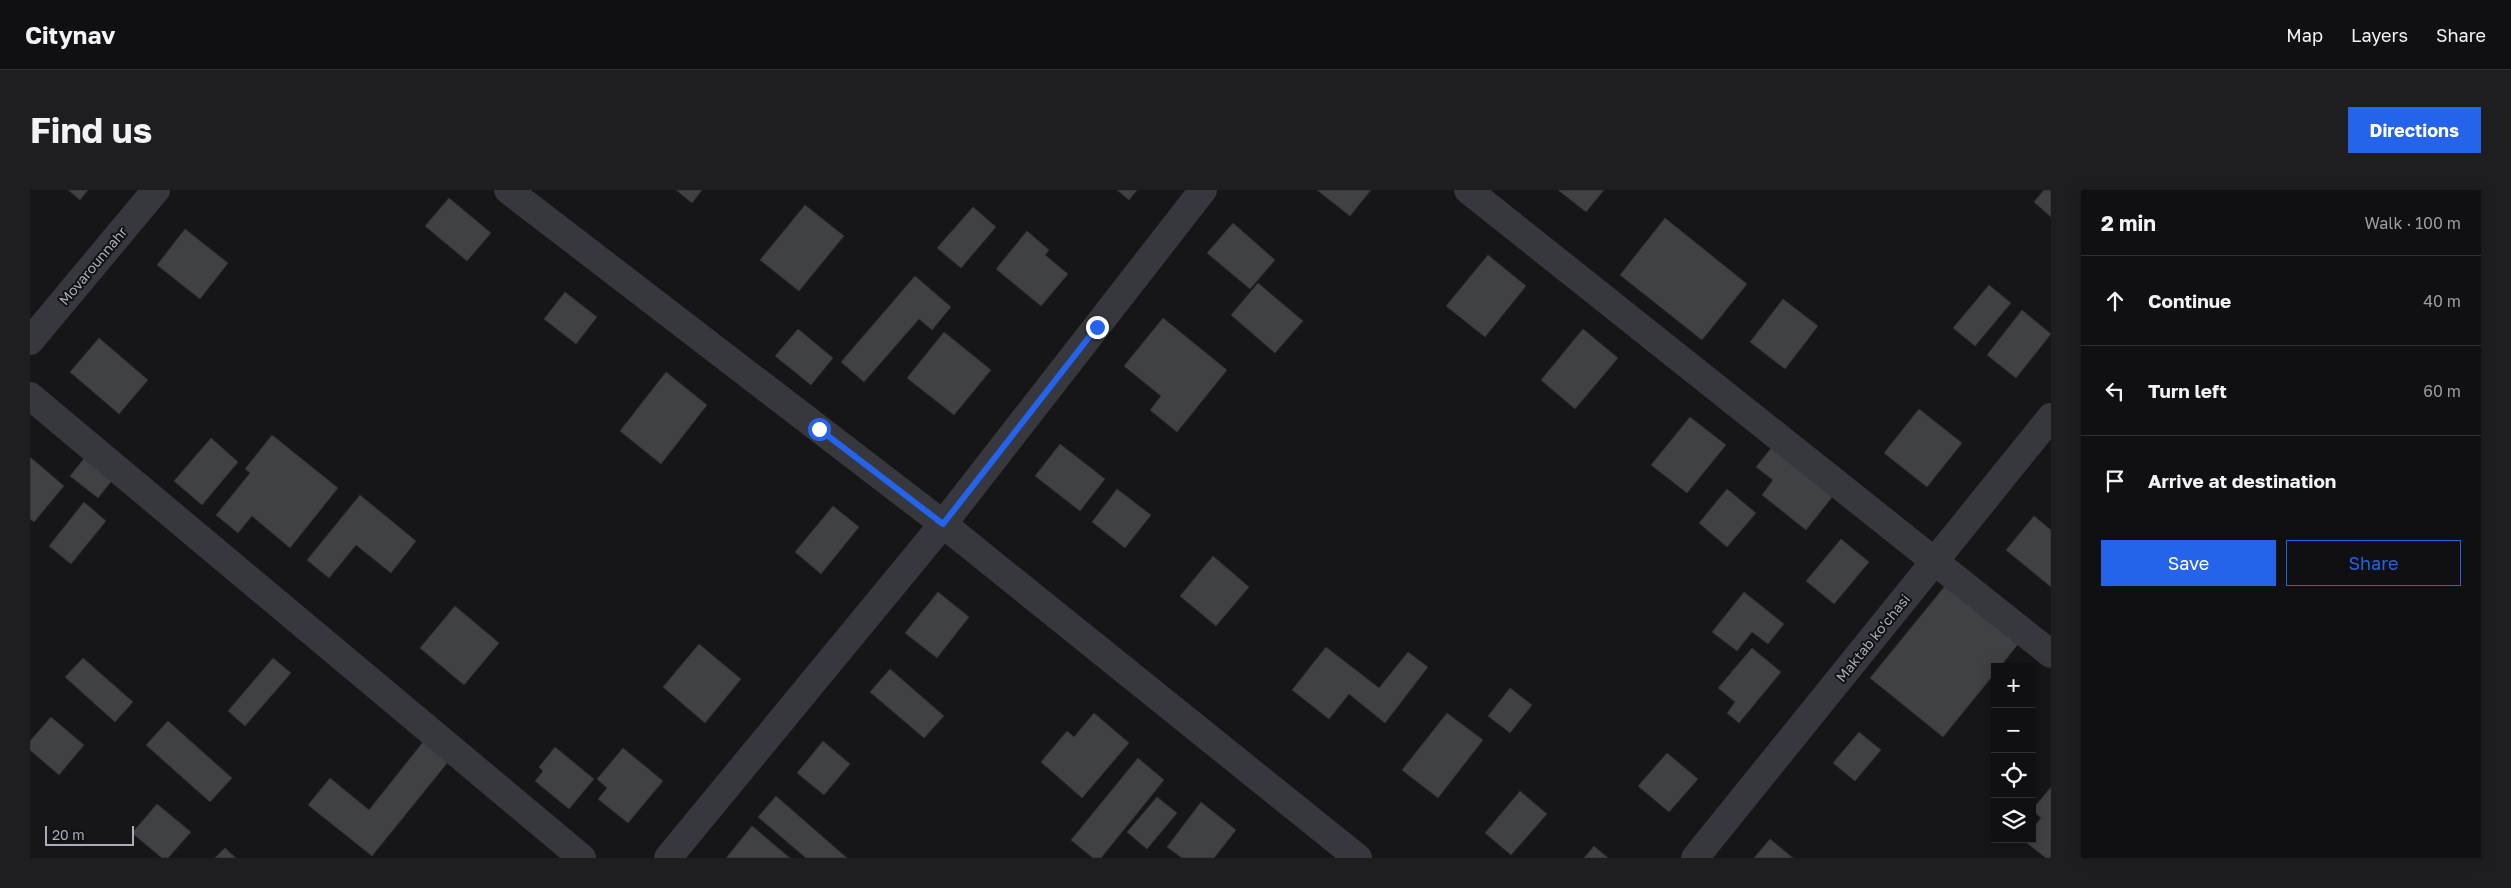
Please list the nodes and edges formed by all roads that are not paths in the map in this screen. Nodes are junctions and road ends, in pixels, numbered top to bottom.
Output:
1 (156, 190) edge
2 (508, 190) edge
3 (1203, 190) edge
4 (1468, 190) edge
5 (30, 341) edge
6 (30, 396) edge
7 (2051, 418) edge
8 (943, 524) junction
9 (1936, 560) junction
10 (2051, 654) edge
11 (582, 858) edge
12 (668, 858) edge
13 (1358, 858) edge
14 (1695, 858) edge

1 - 5 street, Movarounnahr
2 - 8 street
3 - 8 street
4 - 9 street
6 - 11 street
7 - 9 street, Maktab ko'chasi
8 - 12 street
8 - 13 street
9 - 10 street
9 - 14 street, Maktab ko'chasi

